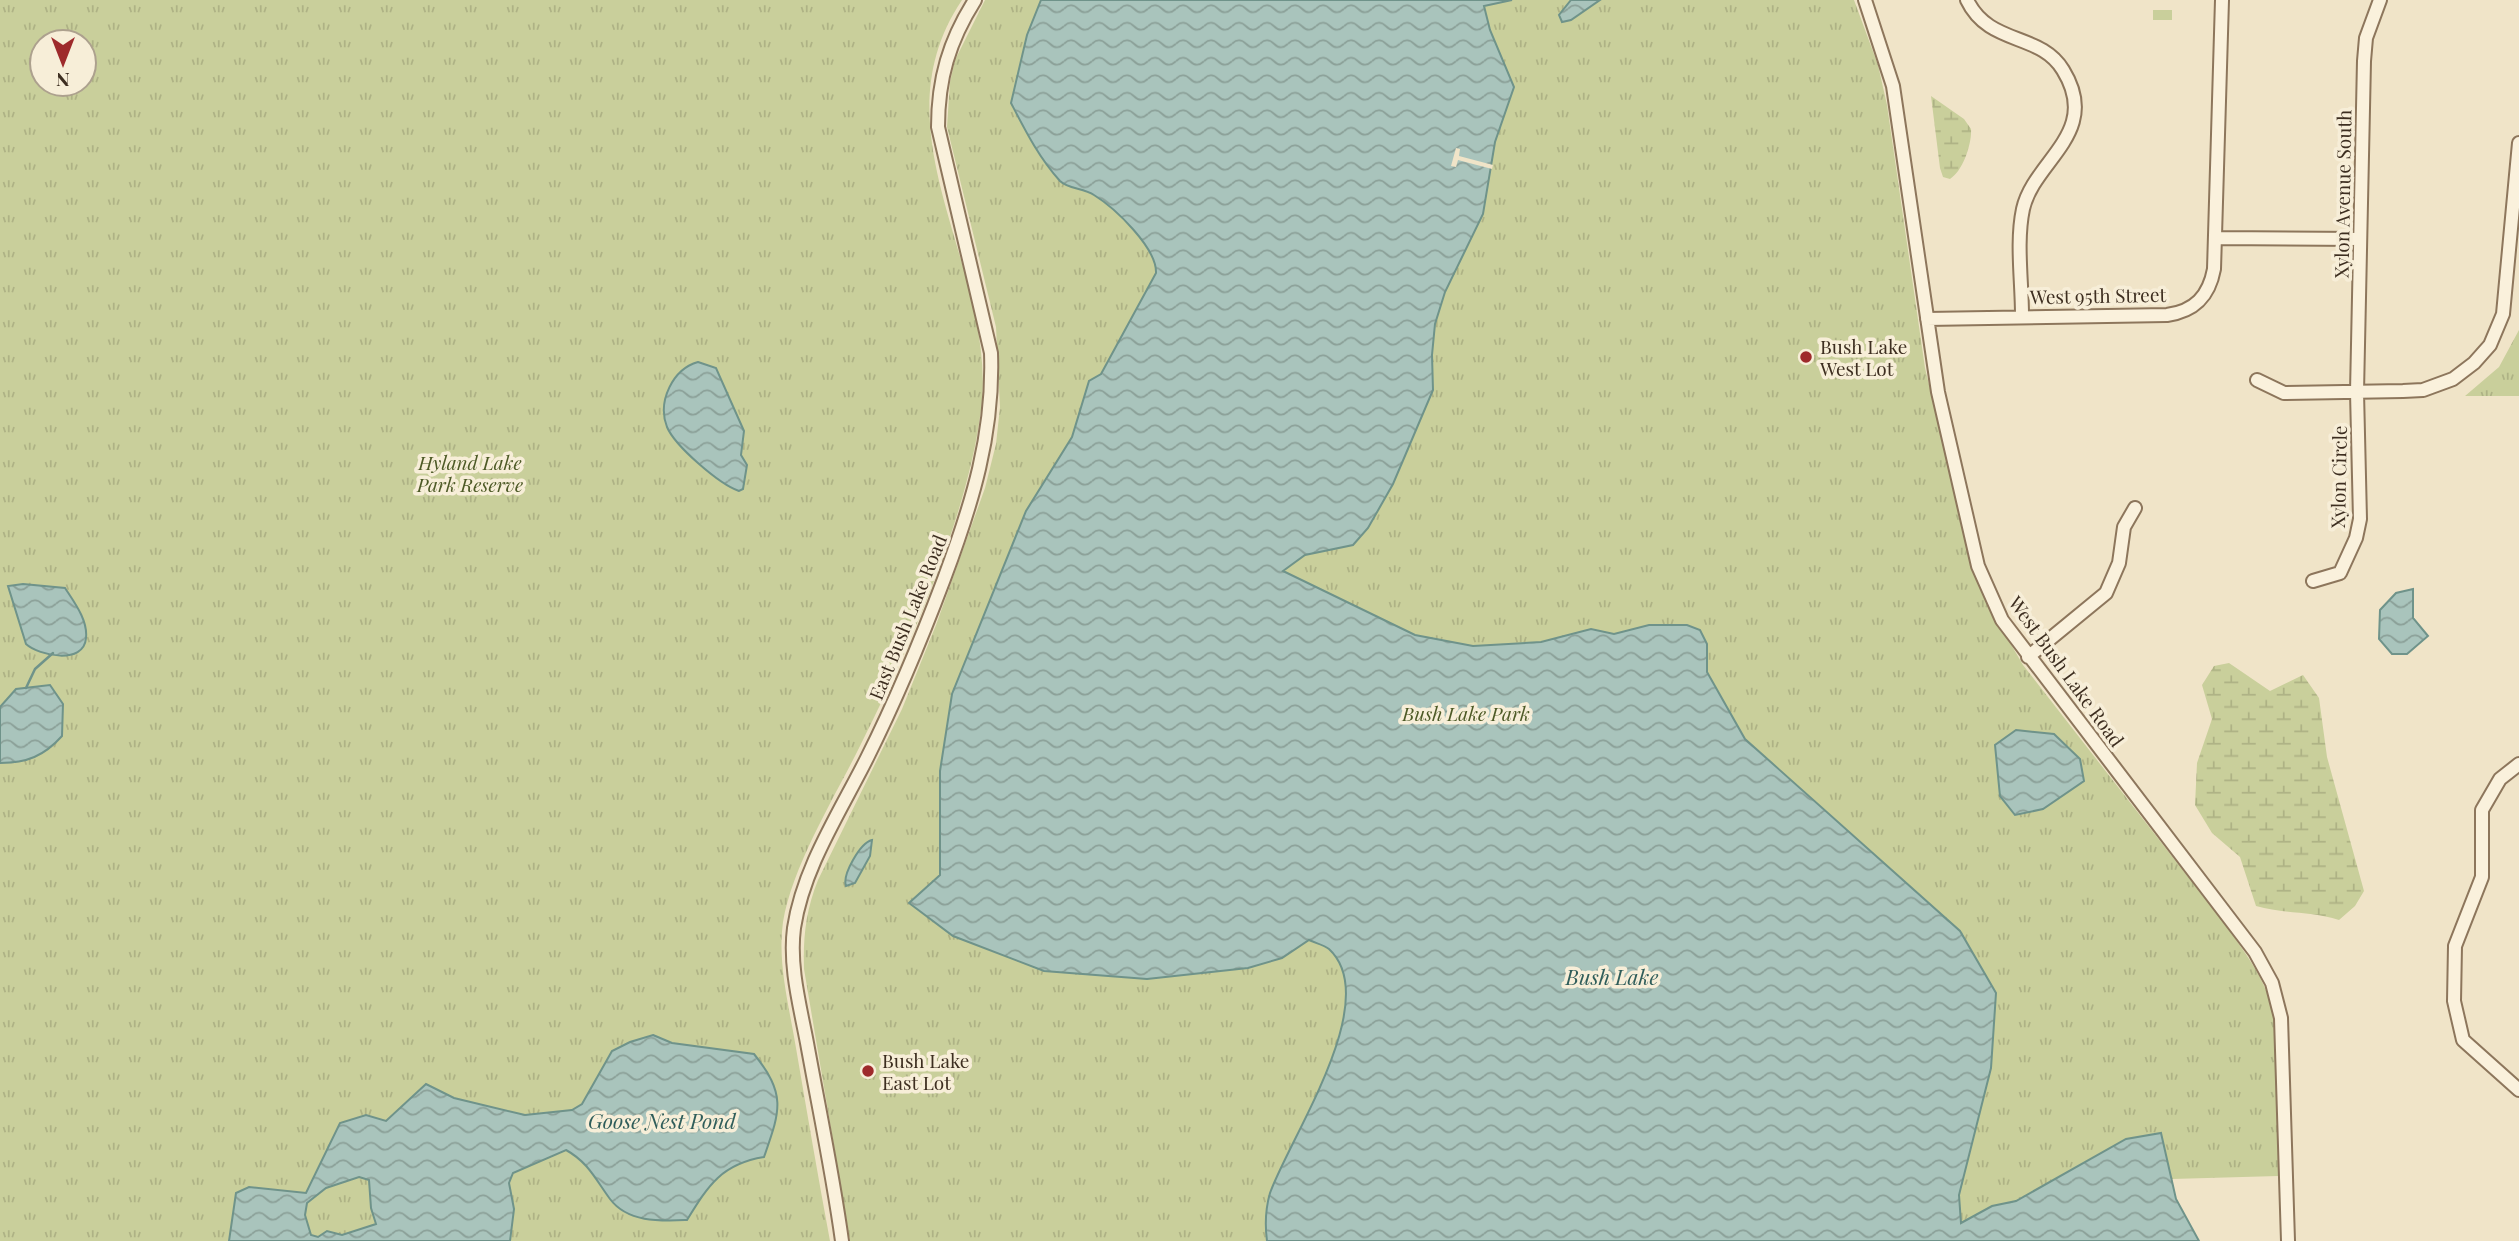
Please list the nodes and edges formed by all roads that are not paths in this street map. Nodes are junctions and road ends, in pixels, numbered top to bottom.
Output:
1 (975, 0) edge
2 (1865, 0) edge
3 (1967, 0) edge
4 (2222, 0) edge
5 (2380, 0) edge
6 (2519, 143) edge
7 (2215, 238) junction
8 (2360, 239) junction
9 (2022, 315) junction
10 (1927, 319) junction
11 (2257, 380) dead end
12 (2357, 392) junction
13 (2135, 508) dead end
14 (2313, 581) dead end
15 (2028, 657) junction
16 (2519, 764) edge
17 (2519, 1090) edge
18 (842, 1241) edge
19 (2288, 1241) edge

1 - 18 street, East Bush Lake Road
2 - 10 street, West Bush Lake Road
3 - 9 street
4 - 7 street, West 95th Street
5 - 8 street, Xylon Avenue South
6 - 12 street
7 - 8 street
7 - 9 street, West 95th Street
8 - 12 street, Xylon Avenue South
9 - 10 street, West 95th Street
10 - 15 street, West Bush Lake Road
11 - 12 street
12 - 14 street, Xylon Circle
13 - 15 street
15 - 19 street, West Bush Lake Road
16 - 17 street

